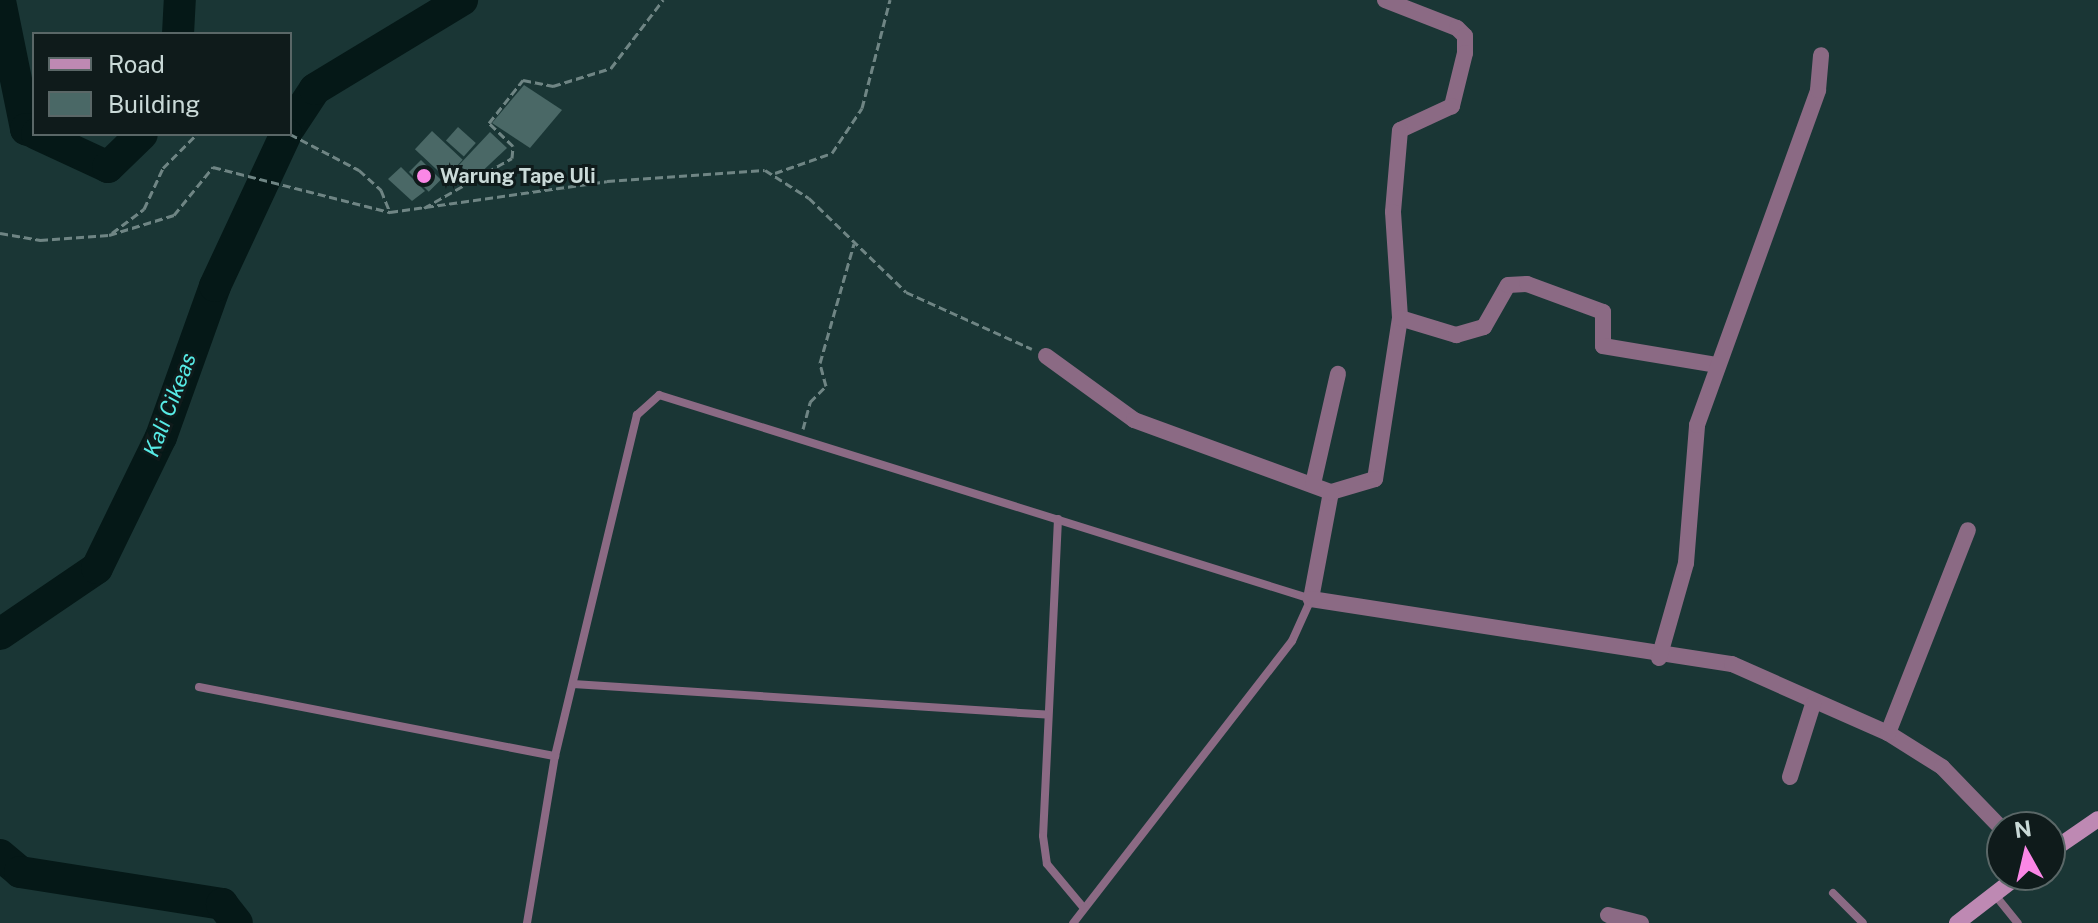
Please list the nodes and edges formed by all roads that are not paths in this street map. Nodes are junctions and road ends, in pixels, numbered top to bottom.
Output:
1 (1385, 0) edge
2 (1821, 55) dead end
3 (1400, 318) junction
4 (1046, 356) road end
5 (1717, 365) junction
6 (1338, 374) dead end
7 (1313, 484) junction
8 (1331, 492) junction
9 (1058, 519) junction
10 (1968, 530) dead end
11 (1311, 599) junction
12 (1659, 658) junction
13 (573, 684) junction
14 (199, 687) dead end
15 (1813, 704) junction
16 (1046, 715) junction
17 (1888, 733) junction
18 (555, 756) junction
19 (1790, 777) dead end
20 (1986, 812) edge
21 (2095, 826) edge
22 (2066, 843) edge
23 (2000, 891) edge
24 (1833, 893) dead end
25 (1995, 895) junction
26 (1083, 907) junction
27 (1608, 915) dead end
28 (527, 923) edge
29 (1073, 923) edge
30 (1641, 923) edge
31 (1863, 923) edge
32 (1957, 923) edge
33 (2018, 923) edge

1 - 3 street
2 - 5 street
3 - 5 street
3 - 8 street
4 - 7 street
5 - 12 street
6 - 7 street
7 - 8 street
8 - 11 street
9 - 11 lane
9 - 13 lane
9 - 16 lane
10 - 17 street
11 - 12 street
11 - 26 lane
12 - 15 street
13 - 16 lane
13 - 18 lane
14 - 18 lane
15 - 17 street
15 - 19 street
16 - 26 lane
17 - 20 street
18 - 28 lane
21 - 22 main road
23 - 25 main road
24 - 31 lane
25 - 32 main road
25 - 33 lane
26 - 29 lane
27 - 30 street

